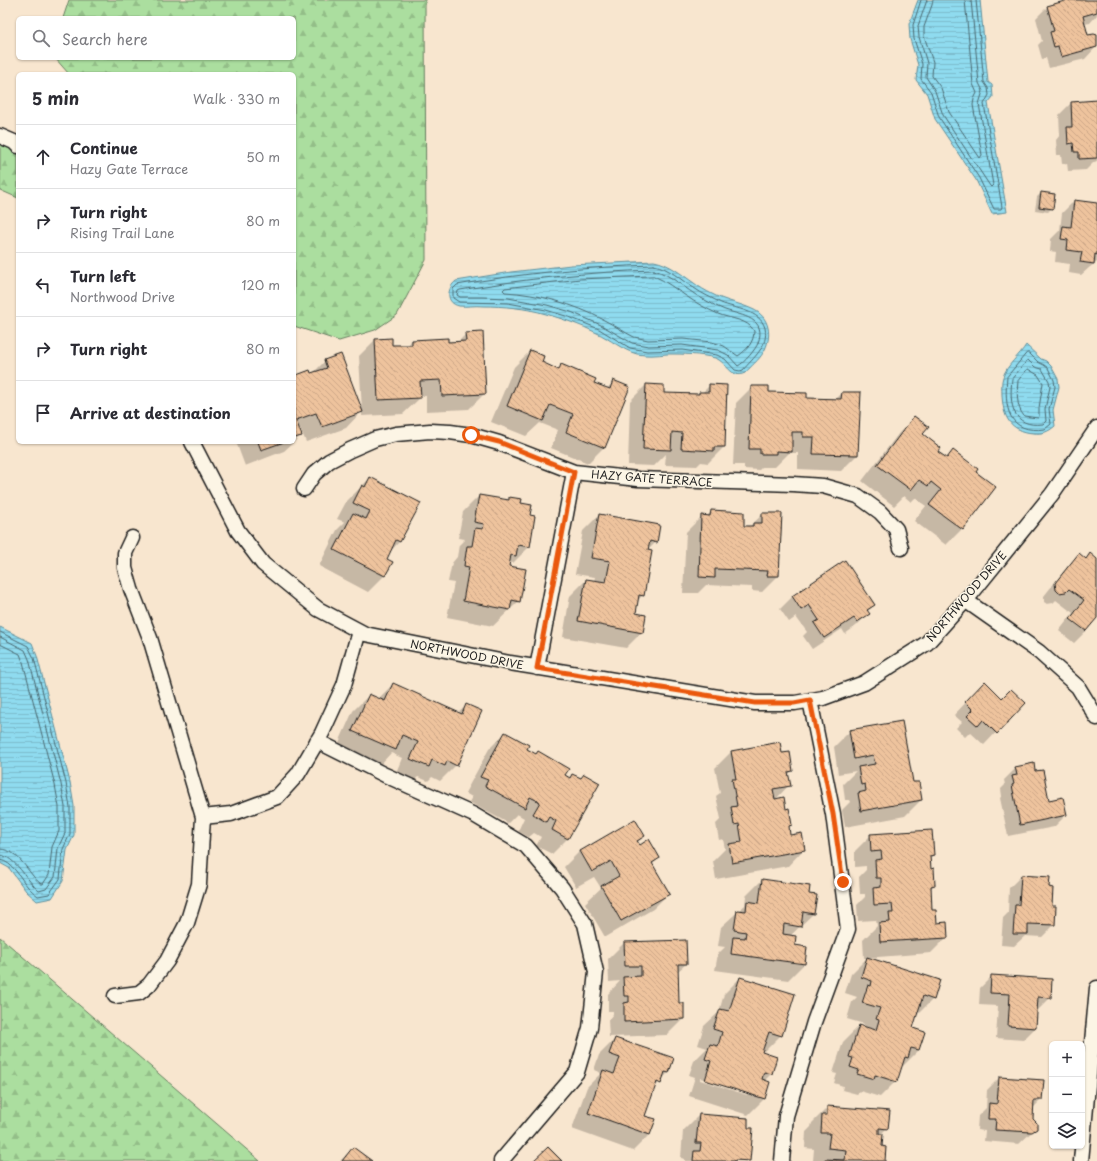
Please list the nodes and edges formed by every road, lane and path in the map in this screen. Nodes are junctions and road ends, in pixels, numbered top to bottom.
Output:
1 (0, 136) edge
2 (16, 144) edge
3 (1097, 428) edge
4 (193, 444) edge
5 (574, 472) junction
6 (304, 489) dead end
7 (132, 538) dead end
8 (901, 548) dead end
9 (965, 600) junction
10 (359, 631) junction
11 (537, 668) junction
12 (810, 700) junction
13 (1097, 718) edge
14 (317, 741) junction
15 (203, 817) junction
16 (1097, 988) edge
17 (115, 996) dead end
18 (501, 1161) edge
19 (782, 1161) edge
20 (1081, 1161) edge

1 - 2 street
3 - 9 street, NORTHWOOD DRIVE
4 - 10 street, NORTHWOOD DRIVE
5 - 6 street, HAZY GATE TERRACE
5 - 8 street, HAZY GATE TERRACE
5 - 11 street
7 - 15 street
9 - 12 street, NORTHWOOD DRIVE
9 - 13 street
10 - 11 street, NORTHWOOD DRIVE
10 - 14 street
11 - 12 street, NORTHWOOD DRIVE
12 - 19 street
14 - 15 street
14 - 18 street
15 - 17 street
16 - 20 street

